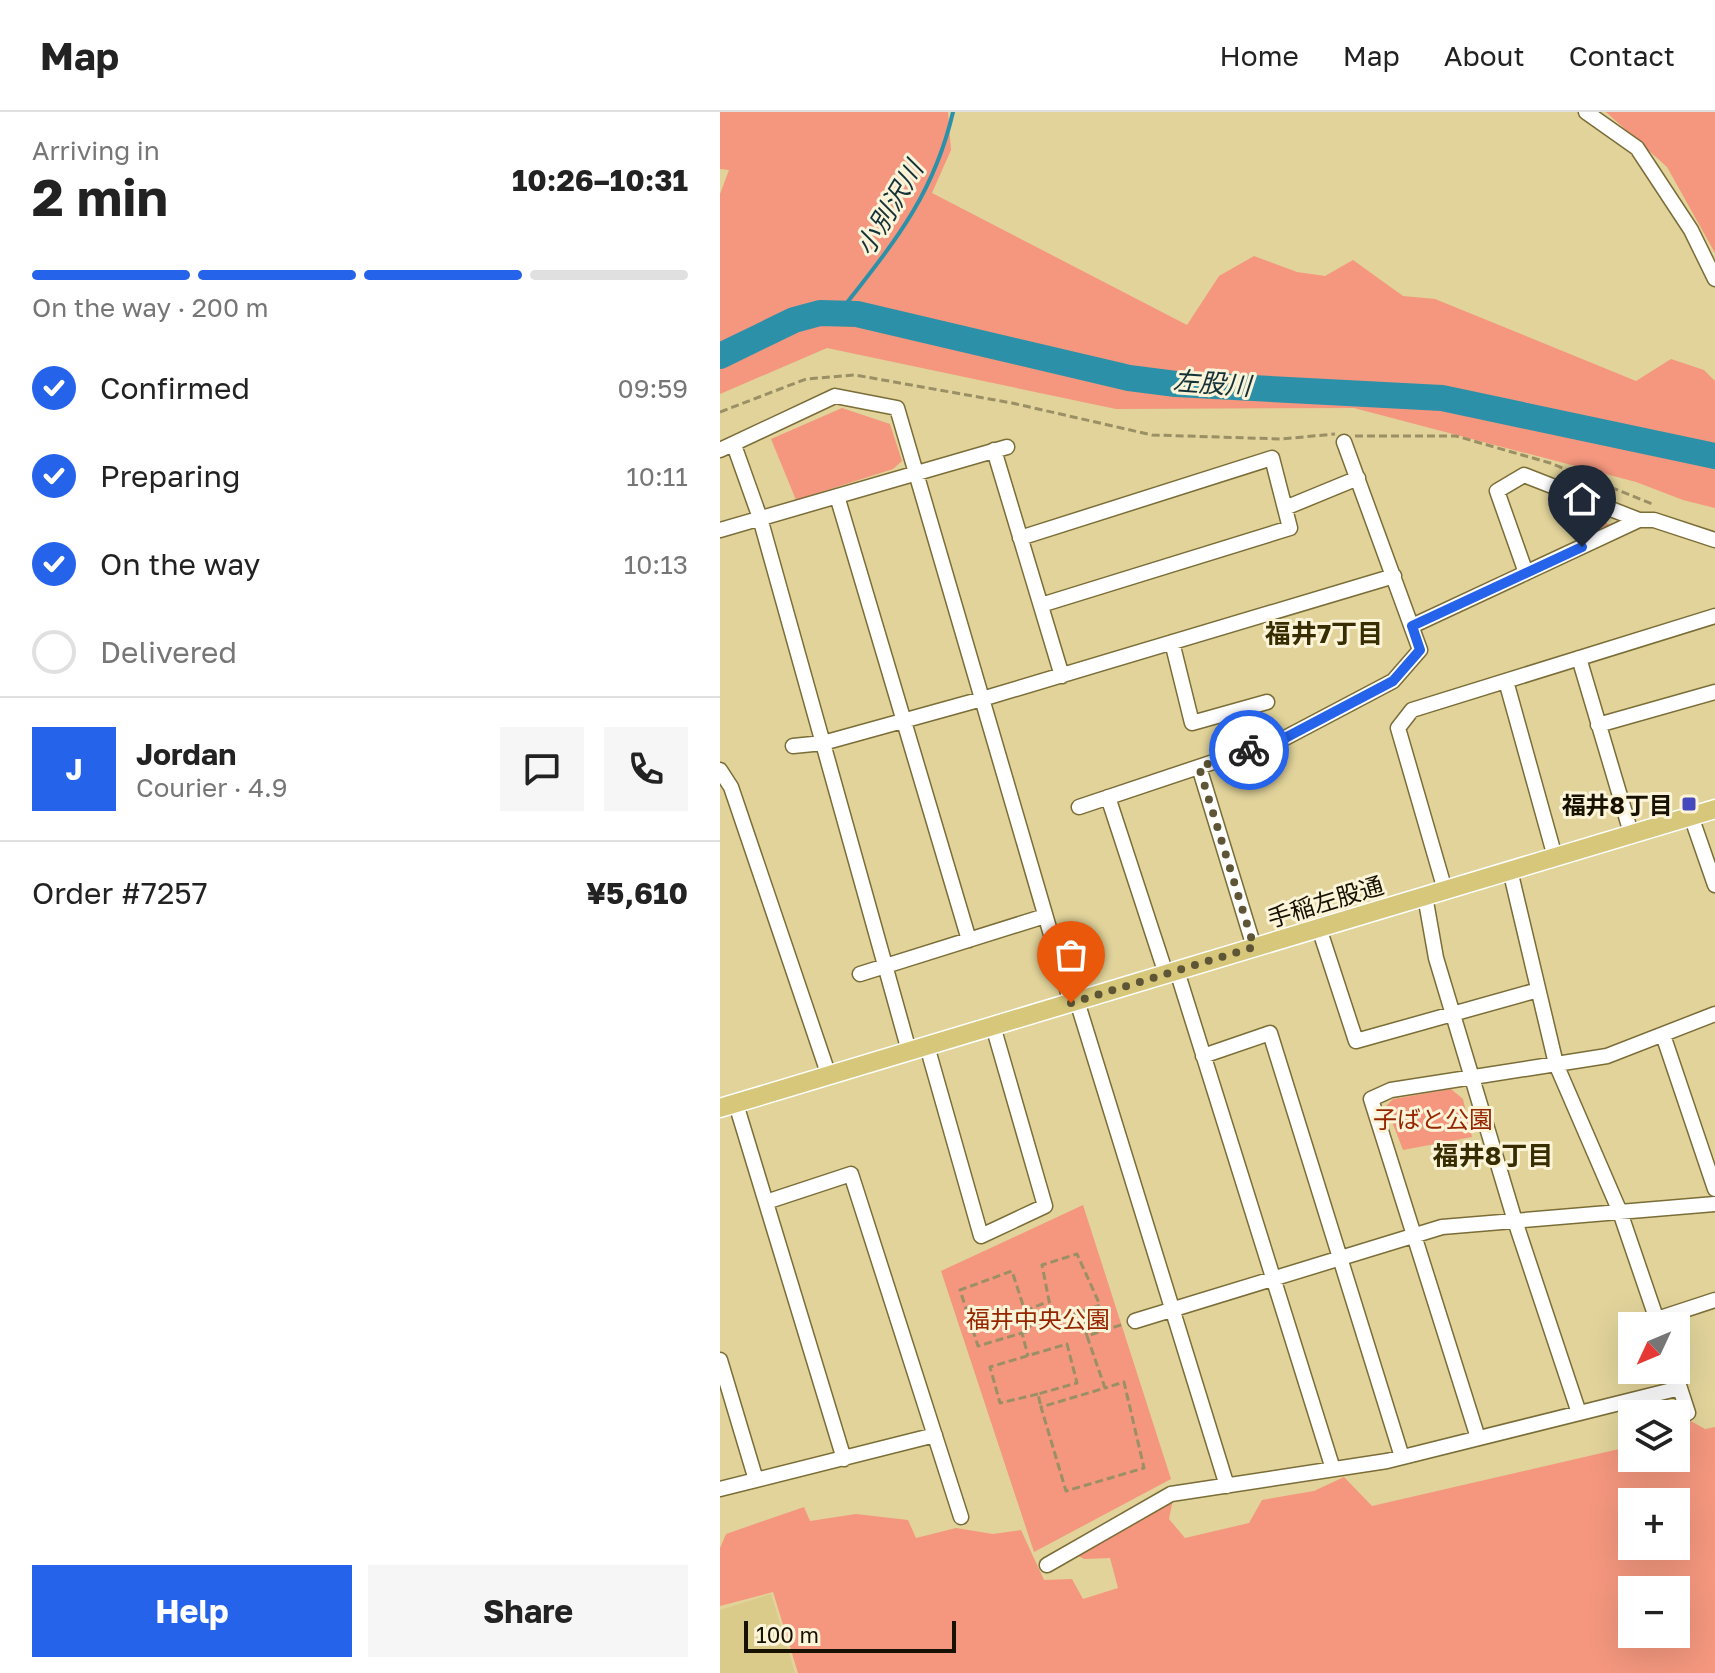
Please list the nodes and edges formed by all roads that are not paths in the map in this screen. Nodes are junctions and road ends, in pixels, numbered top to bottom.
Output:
1 (1586, 112) edge
2 (1715, 279) edge
3 (1344, 437) road end
4 (727, 448) edge
5 (916, 473) junction
6 (1358, 478) junction
7 (837, 496) junction
8 (1285, 508) junction
9 (760, 518) junction
10 (1639, 520) junction
11 (720, 530) edge
12 (1020, 538) junction
13 (1715, 540) edge
14 (1526, 573) junction
15 (1394, 576) junction
16 (1041, 605) junction
17 (1715, 616) edge
18 (1412, 626) junction
19 (1172, 642) junction
20 (1579, 658) junction
21 (1062, 676) junction
22 (1506, 681) junction
23 (1715, 692) edge
24 (982, 699) junction
25 (1267, 702) dead end
26 (902, 721) junction
27 (1598, 725) junction
28 (823, 743) junction
29 (793, 746) dead end
30 (1199, 767) junction
31 (720, 770) edge
32 (1108, 797) junction
33 (1079, 807) dead end
34 (1715, 809) edge
35 (1691, 816) junction
36 (1631, 833) junction
37 (1555, 857) junction
38 (1510, 870) junction
39 (1715, 885) edge
40 (1445, 890) junction
41 (1425, 896) junction
42 (1045, 916) junction
43 (1319, 928) junction
44 (969, 940) junction
45 (1254, 947) junction
46 (885, 966) junction
47 (1171, 972) junction
48 (860, 974) dead end
49 (1538, 990) junction
50 (1074, 1002) junction
51 (1715, 1014) edge
52 (1453, 1015) junction
53 (993, 1026) junction
54 (1663, 1035) junction
55 (927, 1046) junction
56 (909, 1051) junction
57 (1203, 1056) junction
58 (1556, 1064) junction
59 (829, 1076) junction
60 (1471, 1076) junction
61 (728, 1106) edge
62 (1715, 1189) edge
63 (766, 1202) junction
64 (1715, 1204) edge
65 (1620, 1212) junction
66 (1515, 1221) junction
67 (1415, 1235) junction
68 (1339, 1259) junction
69 (1270, 1279) junction
70 (1715, 1300) edge
71 (1172, 1309) junction
72 (1654, 1312) edge
73 (1685, 1312) edge
74 (1135, 1321) road end
75 (720, 1360) edge
76 (1679, 1384) edge
77 (1680, 1388) junction
78 (1684, 1400) edge
79 (1579, 1413) junction
80 (935, 1435) junction
81 (1478, 1438) junction
82 (1402, 1457) junction
83 (844, 1459) junction
84 (1333, 1469) junction
85 (756, 1480) junction
86 (1227, 1486) junction
87 (720, 1489) edge
88 (961, 1517) dead end
89 (1047, 1565) dead end

1 - 2 street
3 - 6 street
4 - 5 street
4 - 9 street
5 - 7 street
5 - 12 street
5 - 24 street
6 - 8 street
6 - 15 street
7 - 9 street
7 - 26 street
8 - 12 street
8 - 16 street
9 - 11 street
9 - 28 street
10 - 13 street
10 - 14 street
10 - 14 street
12 - 16 street
14 - 18 street
15 - 18 street
15 - 19 street
16 - 21 street
17 - 20 street
18 - 30 street
19 - 21 street
19 - 25 street
20 - 22 street
20 - 27 street
21 - 24 street
22 - 37 street
22 - 40 street
23 - 27 street
24 - 26 street
24 - 42 street
26 - 28 street
26 - 44 street
27 - 36 street
28 - 29 street
28 - 46 street
30 - 32 street
30 - 45 street
31 - 59 street
32 - 33 street
32 - 47 street
34 - 35 main road, 手稲左股通
35 - 36 main road, 手稲左股通
35 - 39 street
36 - 37 main road, 手稲左股通
37 - 38 main road, 手稲左股通
38 - 40 main road, 手稲左股通
38 - 49 street
40 - 41 main road, 手稲左股通
41 - 43 main road, 手稲左股通
41 - 52 street
42 - 44 street
42 - 50 street
43 - 45 main road, 手稲左股通
43 - 52 street
44 - 46 street
45 - 47 main road, 手稲左股通
46 - 48 street
46 - 56 street
47 - 50 main road, 手稲左股通
47 - 57 street
49 - 52 street
49 - 58 street
50 - 53 main road, 手稲左股通
50 - 71 street
51 - 54 street
52 - 60 street
53 - 55 main road, 手稲左股通
53 - 55 street
54 - 58 street
54 - 62 street
55 - 56 main road, 手稲左股通
56 - 59 main road, 手稲左股通
57 - 68 street
57 - 69 street
58 - 60 street
58 - 65 street
59 - 61 main road, 手稲左股通
60 - 66 street
60 - 67 street
61 - 63 street
63 - 80 street
63 - 83 street
64 - 65 street
65 - 66 street
65 - 72 street
66 - 67 street
66 - 79 street
67 - 68 street
67 - 81 street
68 - 69 street
68 - 82 street
69 - 71 street
69 - 84 street
70 - 73 street
71 - 74 street
71 - 86 street
75 - 85 street
76 - 77 street
77 - 78 street
77 - 79 street
79 - 81 street
80 - 83 street
80 - 88 street
81 - 82 street
82 - 84 street
83 - 85 street
84 - 86 street
85 - 87 street
86 - 89 street

